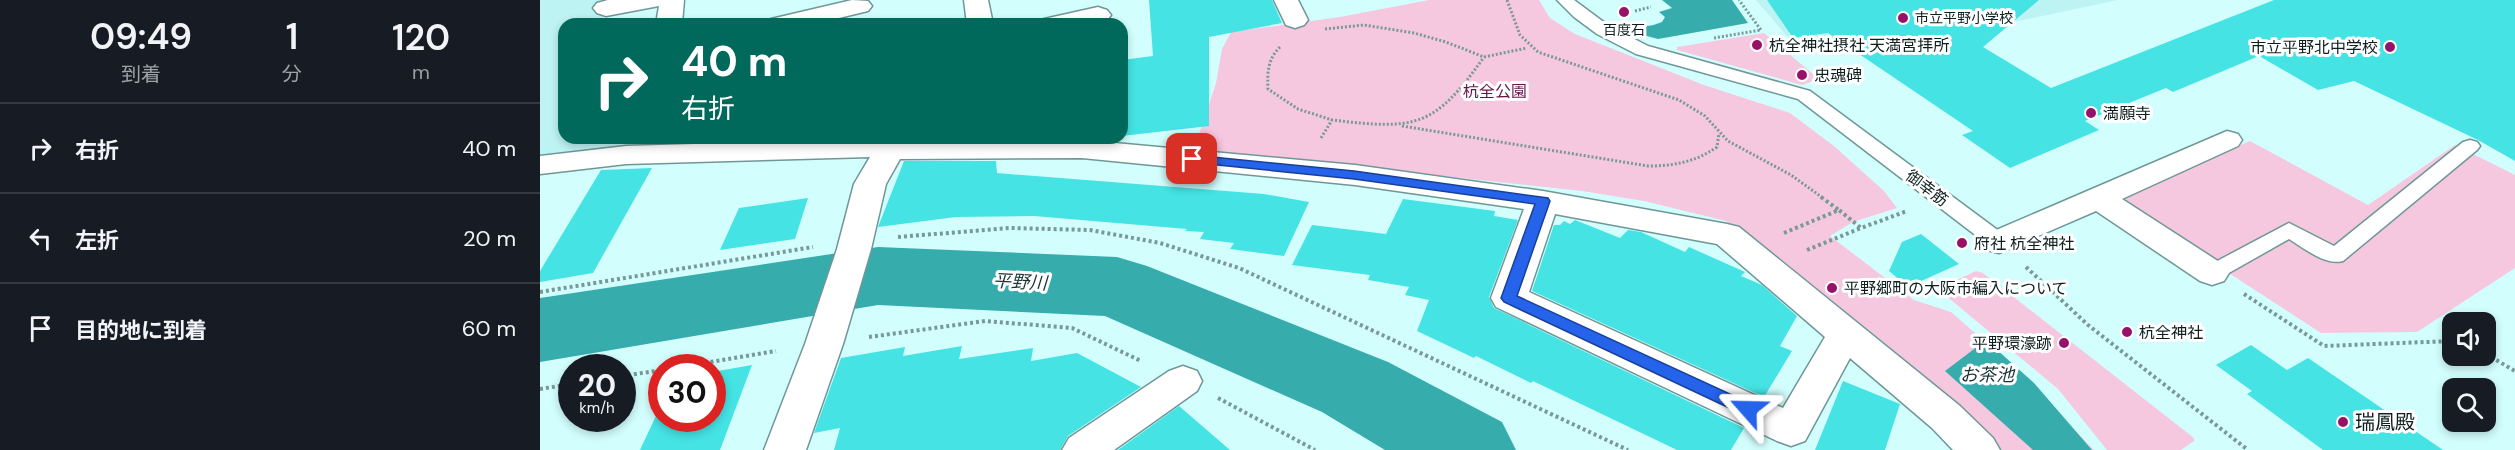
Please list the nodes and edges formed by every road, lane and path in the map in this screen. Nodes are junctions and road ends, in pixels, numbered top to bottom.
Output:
1 (653, 0) edge
2 (672, 0) edge
3 (976, 0) edge
4 (1507, 0) edge
5 (1565, 0) edge
6 (1739, 0) edge
7 (859, 10) edge
8 (606, 11) edge
9 (1102, 13) edge
10 (670, 18) edge
11 (814, 18) edge
12 (979, 18) edge
13 (1080, 18) edge
14 (1321, 29) dead end
15 (1713, 38) dead end
16 (1282, 45) dead end
17 (1528, 47) junction
18 (1484, 57) junction
19 (1332, 120) junction
20 (1402, 126) junction
21 (1719, 133) junction
22 (2227, 140) dead end
23 (967, 144) edge
24 (1063, 144) edge
25 (875, 145) edge
26 (2470, 146) dead end
27 (540, 165) edge
28 (1302, 170) junction
29 (2098, 198) junction
30 (1941, 199) junction
31 (1543, 201) junction
32 (1839, 210) junction
33 (1826, 216) joint
34 (1861, 228) junction
35 (1773, 237) dead end
36 (1999, 242) junction
37 (855, 245) junction
38 (1807, 250) dead end
39 (2212, 273) junction
40 (540, 292) edge
41 (1845, 334) junction
42 (2442, 341) edge
43 (824, 344) junction
44 (726, 360) edge
45 (2496, 360) edge
46 (2515, 371) edge
47 (1183, 381) junction
48 (558, 386) edge
49 (540, 389) edge
50 (785, 450) edge
51 (1083, 450) edge
52 (1315, 450) edge
53 (1628, 450) edge
54 (1979, 450) edge
55 (2248, 450) edge

1 - 8 street
2 - 10 street
3 - 12 street
4 - 17 path
5 - 30 lane, 御幸筋
6 - 15 path
7 - 11 street
9 - 13 street
14 - 18 path
16 - 19 path
17 - 18 path
17 - 21 path
18 - 20 path
19 - 20 path
19 - 28 path
20 - 21 path
21 - 32 path
22 - 29 street
23 - 25 street
24 - 28 street
25 - 27 street
25 - 37 street
26 - 39 lane
28 - 31 street
29 - 36 street
29 - 39 street
30 - 34 path
30 - 36 lane, 御幸筋
31 - 41 street
31 - 41 street
32 - 33 path
32 - 34 path
33 - 35 path
34 - 38 path
36 - 55 path
37 - 40 path
37 - 43 street
37 - 53 path
39 - 42 path
41 - 54 street
43 - 44 path
43 - 47 path
43 - 50 street
45 - 46 path
47 - 51 street
47 - 52 path
48 - 49 path

